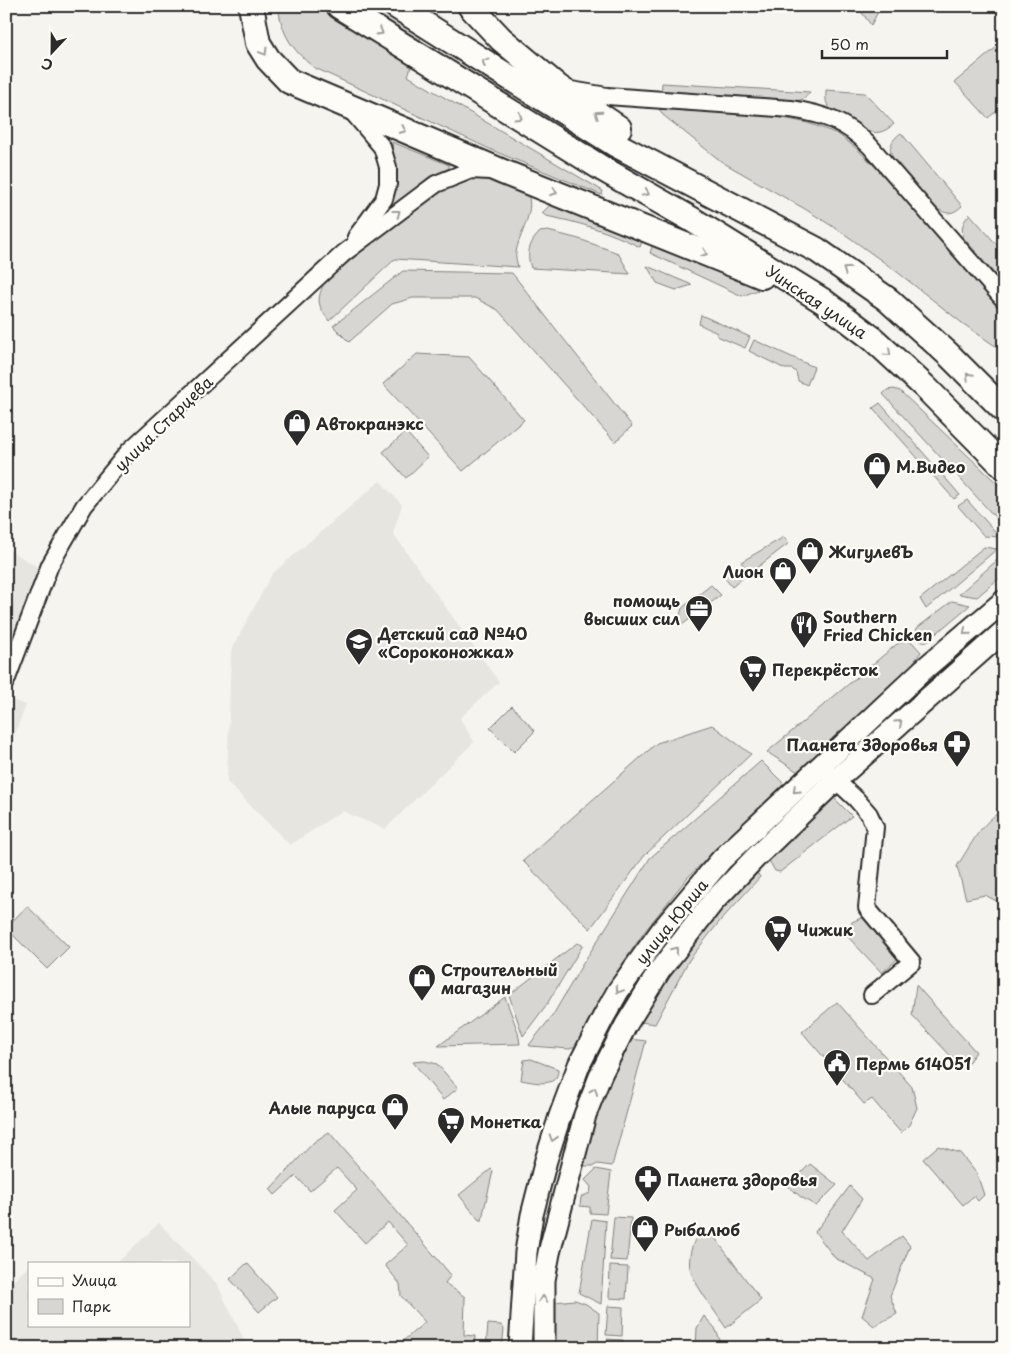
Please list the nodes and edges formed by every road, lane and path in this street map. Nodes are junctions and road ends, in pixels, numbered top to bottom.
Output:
1 (251, 6) edge
2 (339, 6) edge
3 (396, 6) edge
4 (470, 6) edge
5 (558, 87) junction
6 (348, 107) junction
7 (503, 172) junction
8 (724, 201) junction
9 (344, 253) junction
10 (1004, 300) edge
11 (823, 301) junction
12 (1004, 410) edge
13 (1004, 467) edge
14 (1004, 601) edge
15 (1004, 631) edge
16 (6, 681) edge
17 (828, 773) junction
18 (872, 995) dead end
19 (520, 1348) edge
20 (544, 1348) edge

1 -> 6 main road
2 -> 11 main road, Уинская улица
8 -> 3 main road
4 - 5 main road
8 -> 5 main road
5 - 10 street
6 -> 7 main road
6 - 9 street
9 -> 7 street
7 -> 11 main road
12 -> 8 main road
9 - 16 street, улица Старцева
11 -> 13 main road, Уинская улица
14 -> 17 street, улица Юрша
17 -> 15 street, улица Юрша
17 - 18 street
17 -> 19 street, улица Юрша
20 -> 17 street, улица Юрша

